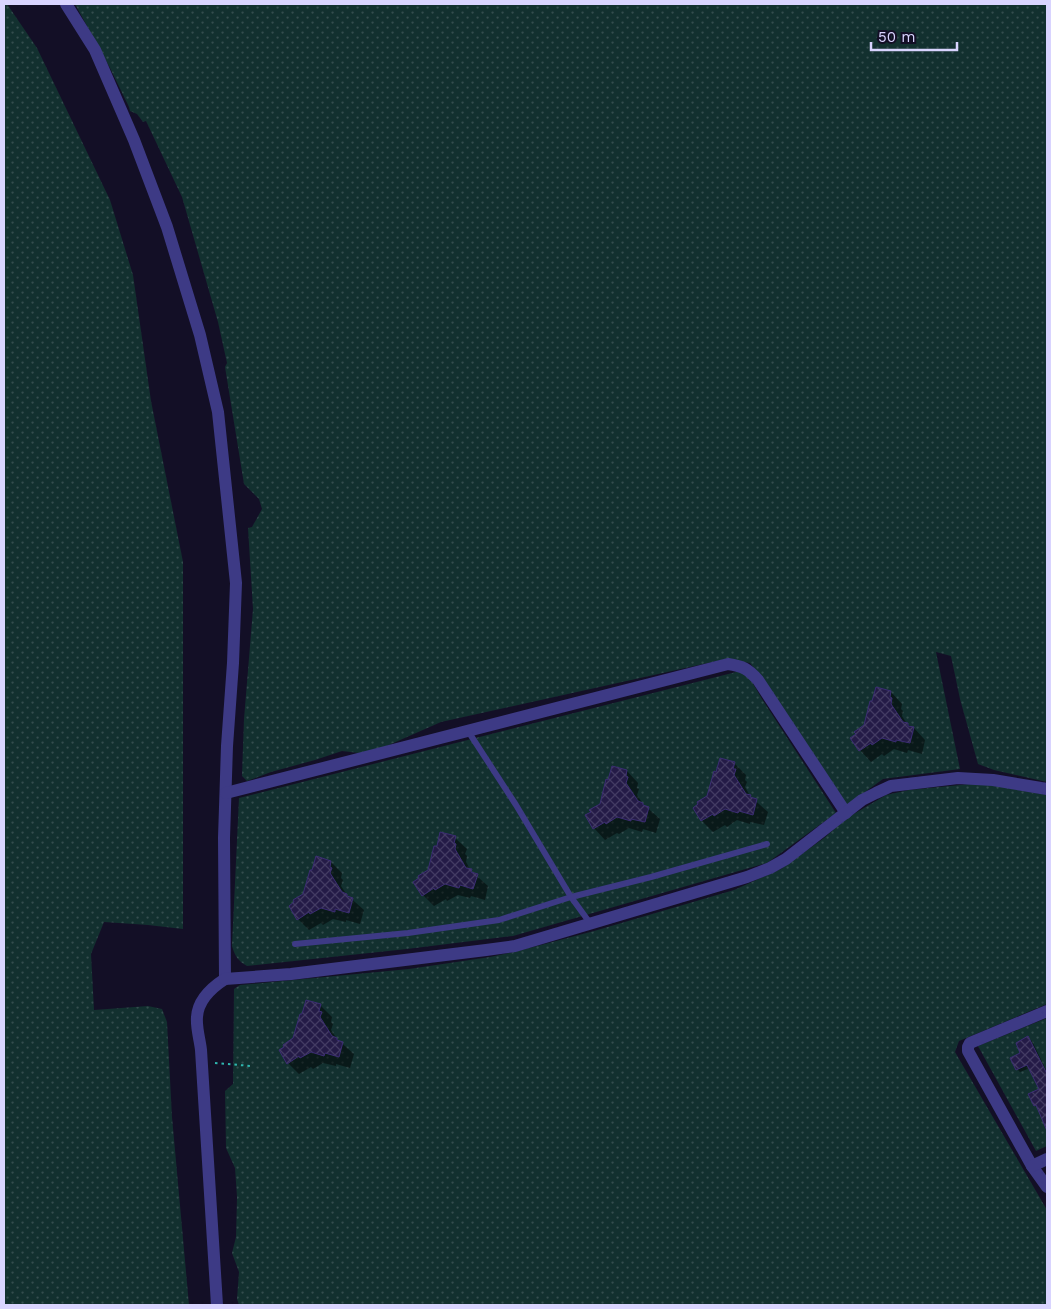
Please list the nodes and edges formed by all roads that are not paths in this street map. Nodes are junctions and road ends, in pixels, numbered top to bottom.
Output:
1 (66, 4) edge
2 (468, 731) junction
3 (1047, 789) edge
4 (226, 793) junction
5 (846, 813) junction
6 (768, 844) dead end
7 (570, 897) junction
8 (590, 923) junction
9 (295, 944) dead end
10 (225, 979) junction
11 (1047, 1011) edge
12 (1047, 1159) edge
13 (1032, 1166) junction
14 (1047, 1188) edge
15 (217, 1305) edge

1 - 4 street
2 - 4 street
2 - 5 street
2 - 7 lane
3 - 5 street
4 - 10 street
5 - 8 street
6 - 7 lane
7 - 8 lane
7 - 9 lane
8 - 10 street
10 - 15 street
11 - 13 street
12 - 13 street
13 - 14 street

